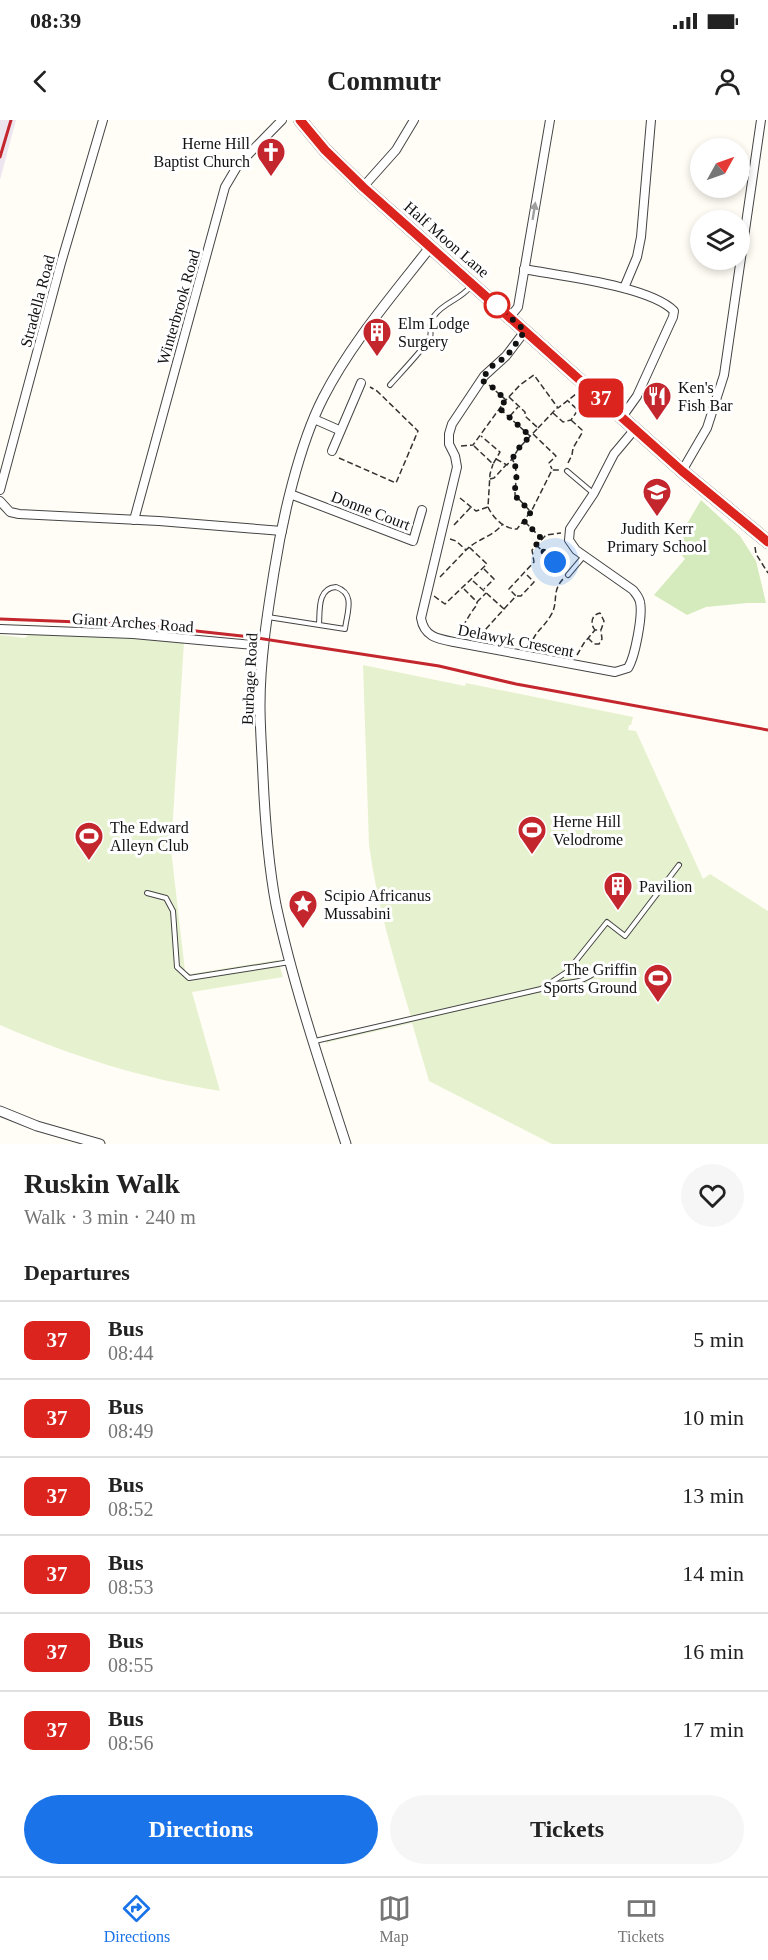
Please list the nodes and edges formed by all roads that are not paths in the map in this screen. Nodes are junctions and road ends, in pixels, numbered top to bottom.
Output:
1 (103, 120) edge
2 (282, 120) edge
3 (300, 120) edge
4 (414, 120) edge
5 (550, 120) edge
6 (651, 120) edge
7 (761, 120) edge
8 (363, 187) junction
9 (431, 246) junction
10 (524, 269) junction
11 (473, 284) junction
12 (624, 288) junction
13 (510, 317) junction
14 (525, 331) junction
15 (361, 383) road end
16 (390, 385) dead end
17 (622, 417) junction
18 (314, 419) junction
19 (635, 429) junction
20 (339, 430) junction
21 (332, 451) road end
22 (567, 471) road end
23 (682, 471) junction
24 (0, 490) edge
25 (594, 493) junction
26 (290, 494) junction
27 (0, 501) edge
28 (422, 510) dead end
29 (134, 520) junction
30 (282, 531) junction
31 (766, 539) edge
32 (584, 556) junction
33 (568, 575) road end
34 (267, 617) junction
35 (319, 625) junction
36 (0, 629) edge
37 (264, 646) junction
38 (679, 865) dead end
39 (147, 893) dead end
40 (291, 962) junction
41 (600, 969) dead end
42 (550, 984) junction
43 (314, 1041) junction
44 (0, 1111) edge
45 (100, 1144) edge
46 (346, 1144) edge

1 - 24 street, Stradella Road
2 - 29 street, Winterbrook Road
3 - 8 main road, Half Moon Lane
4 - 8 street
10 -> 5 street
6 - 12 street
7 - 23 street
8 - 9 main road, Half Moon Lane
9 - 11 main road, Half Moon Lane
9 - 18 street, Burbage Road
10 - 12 street
10 - 13 street
11 - 13 main road, Half Moon Lane
11 - 16 lane
12 - 17 street
13 - 14 main road, Half Moon Lane
14 - 17 main road, Half Moon Lane
14 - 32 street, Delawyk Crescent
15 - 20 street
17 - 19 main road, Half Moon Lane
18 - 20 street
18 - 26 street, Burbage Road
19 - 23 main road, Half Moon Lane
19 - 25 street
20 - 21 street
22 - 25 lane
23 - 31 main road, Half Moon Lane
25 - 32 street, Delawyk Crescent
26 - 28 street, Donne Court
26 - 30 street, Burbage Road
27 - 29 street
29 - 30 street
30 - 34 street, Burbage Road
32 - 33 lane
34 - 35 lane
34 - 37 street, Burbage Road
35 - 35 lane
36 - 37 street, Giant Arches Road
37 - 40 street, Burbage Road
38 - 42 lane
39 - 40 lane
40 - 43 street, Burbage Road
41 - 42 lane
42 - 43 lane
43 - 46 street, Burbage Road
44 - 45 street

